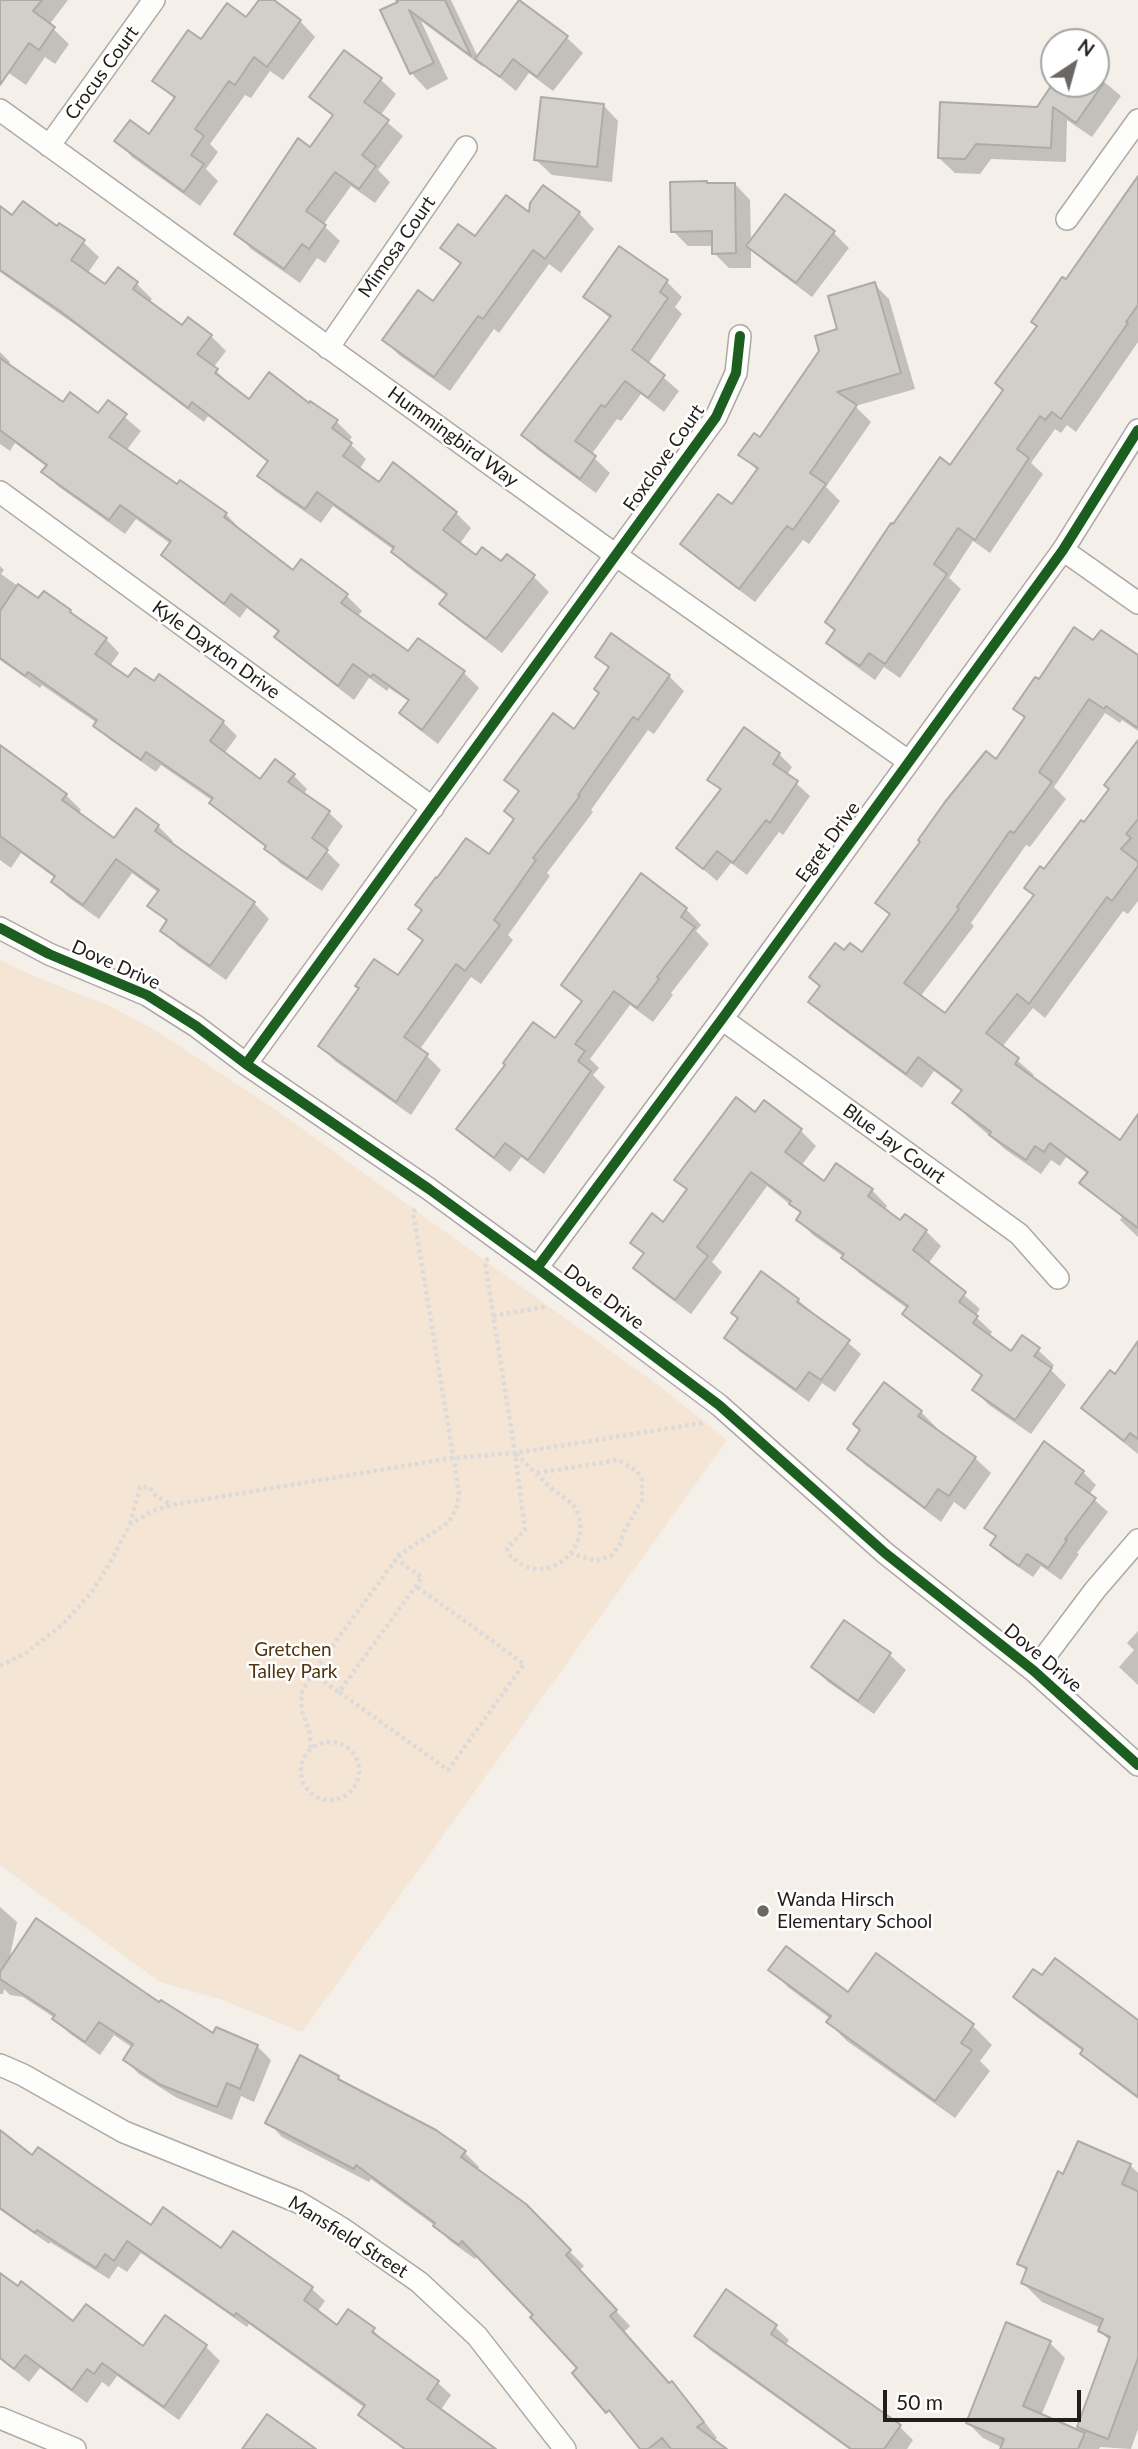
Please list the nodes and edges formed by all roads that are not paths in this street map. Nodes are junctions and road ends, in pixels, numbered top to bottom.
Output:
1 (154, 0) edge
2 (0, 110) edge
3 (1138, 120) edge
4 (49, 145) junction
5 (466, 147) dead end
6 (1067, 219) dead end
7 (740, 336) dead end
8 (328, 348) junction
9 (1138, 430) edge
10 (0, 492) edge
11 (1063, 550) junction
12 (617, 556) junction
13 (1138, 603) edge
14 (908, 761) junction
15 (433, 808) junction
16 (0, 928) edge
17 (722, 1019) junction
18 (246, 1063) junction
19 (537, 1268) junction
20 (1058, 1278) dead end
21 (1138, 1540) edge
22 (1034, 1671) junction
23 (1138, 1765) edge
24 (0, 2065) edge
25 (0, 2418) edge
26 (75, 2449) edge
27 (565, 2449) edge

1 - 4 street, Crocus Court
2 - 4 street, Hummingbird Way
3 - 6 street
4 - 8 street, Hummingbird Way
5 - 8 street, Mimosa Court
7 - 12 street, Foxclove Court
8 - 12 street, Hummingbird Way
9 - 11 street, Egret Drive
10 - 15 street, Kyle Dayton Drive
11 - 13 street
11 - 14 street, Egret Drive
12 - 14 street, Hummingbird Way
12 - 15 street, Foxclove Court
14 - 17 street, Egret Drive
15 - 18 street, Foxclove Court
16 - 18 street, Dove Drive
17 - 19 street, Egret Drive
17 - 20 street, Blue Jay Court
18 - 19 street, Dove Drive
19 - 22 street, Dove Drive
21 - 22 street
22 - 23 street, Dove Drive
24 - 27 street, Mansfield Street
25 - 26 street

